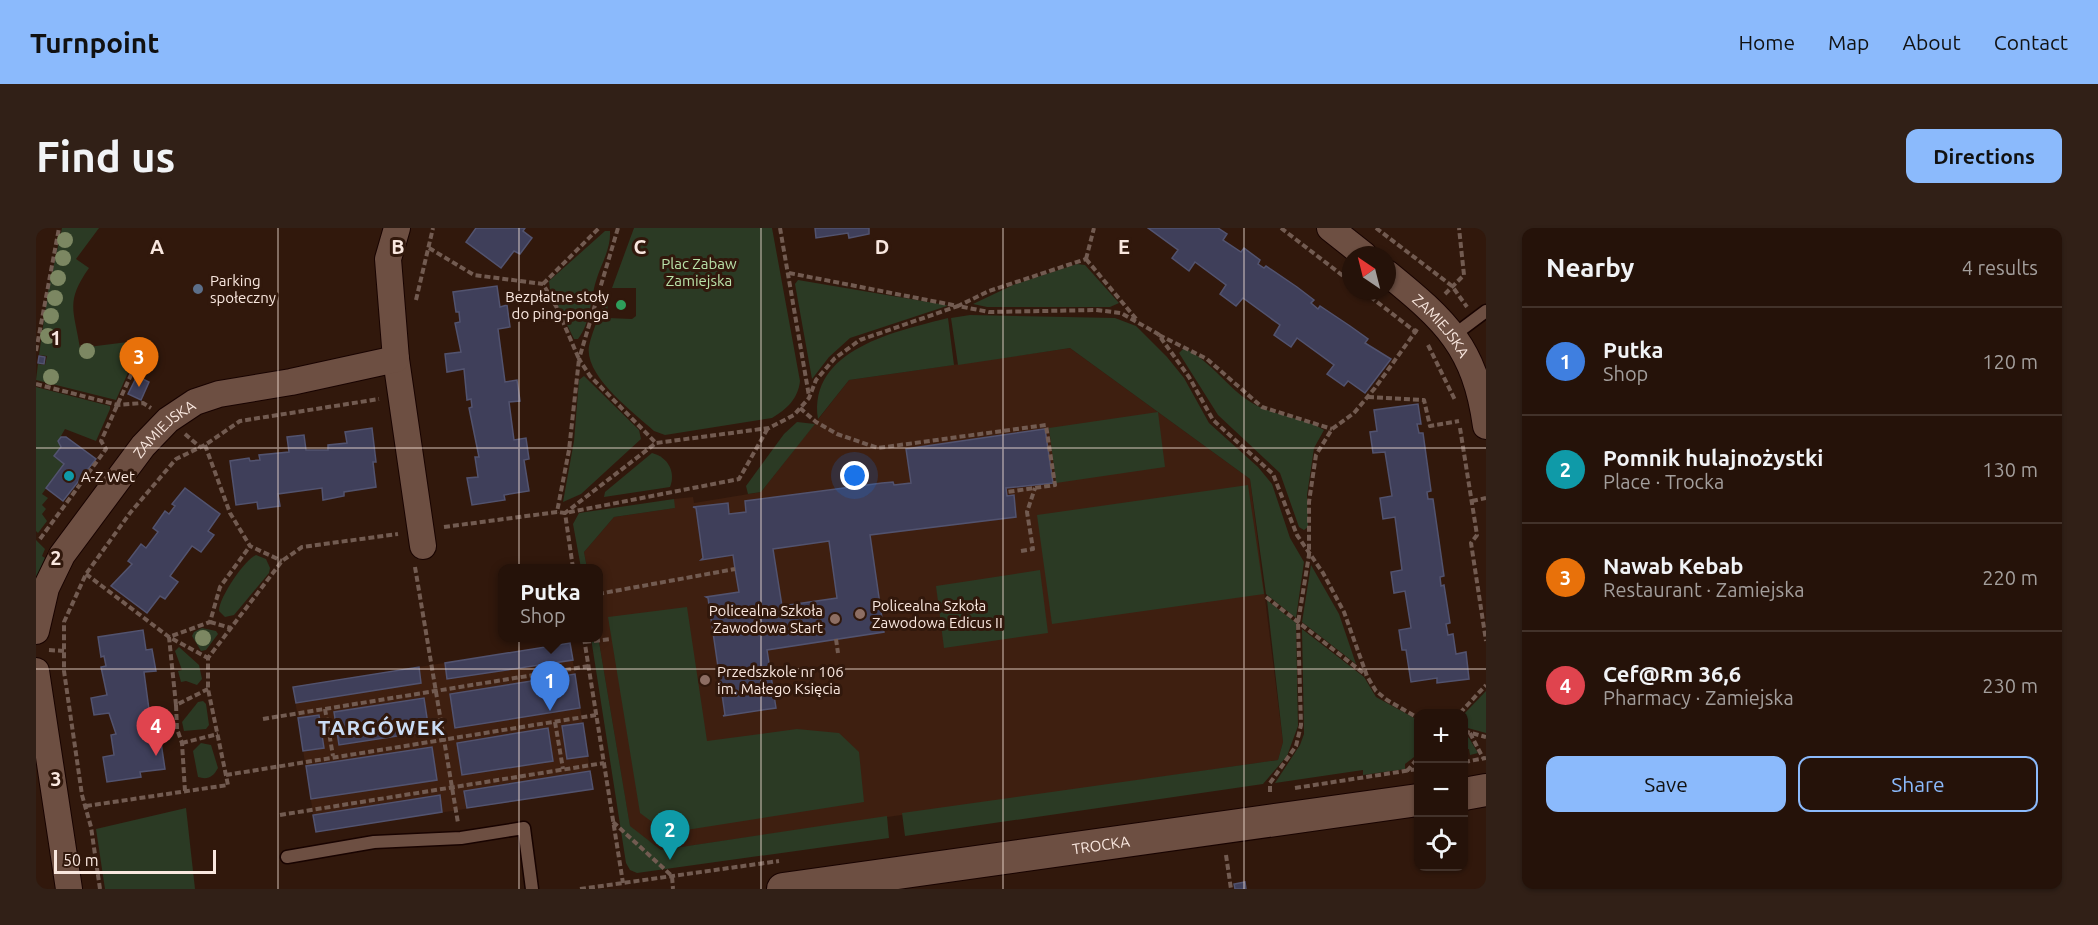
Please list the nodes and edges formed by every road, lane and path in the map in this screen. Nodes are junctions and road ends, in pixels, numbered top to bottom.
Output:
1 (59, 228) edge
2 (397, 228) edge
3 (433, 228) edge
4 (599, 228) edge
5 (618, 228) edge
6 (780, 228) edge
7 (1094, 228) edge
8 (1281, 228) edge
9 (1330, 228) edge
10 (1376, 228) edge
11 (1459, 228) edge
12 (1353, 246) edge
13 (429, 248) junction
14 (1086, 259) junction
15 (789, 273) junction
16 (1342, 275) edge
17 (1396, 280) edge
18 (543, 284) junction
19 (1452, 286) junction
20 (1374, 300) edge
21 (958, 306) junction
22 (414, 311) dead end
23 (1486, 311) edge
24 (1476, 319) junction
25 (1140, 323) junction
26 (1415, 332) junction
27 (1158, 334) junction
28 (1454, 335) junction
29 (140, 348) dead end
30 (36, 351) edge
31 (579, 358) junction
32 (396, 359) junction
33 (36, 384) edge
34 (403, 395) junction
35 (1368, 397) junction
36 (809, 398) junction
37 (1457, 403) dead end
38 (118, 405) junction
39 (801, 408) junction
40 (1458, 412) dead end
41 (168, 420) junction
42 (1459, 421) junction
43 (1486, 426) edge
44 (769, 428) junction
45 (1332, 429) junction
46 (656, 443) junction
47 (203, 446) junction
48 (1035, 488) junction
49 (1007, 492) dead end
50 (1486, 498) edge
51 (1472, 501) junction
52 (557, 512) junction
53 (565, 513) junction
54 (421, 538) junction
55 (40, 539) dead end
56 (250, 546) junction
57 (1021, 551) dead end
58 (1309, 555) junction
59 (282, 561) junction
60 (572, 564) edge
61 (735, 569) dead end
62 (86, 574) junction
63 (603, 593) edge
64 (1266, 597) dead end
65 (210, 622) junction
66 (37, 623) edge
67 (1298, 623) junction
68 (231, 628) junction
69 (169, 637) junction
70 (603, 639) edge
71 (611, 639) dead end
72 (836, 639) dead end
73 (1486, 641) edge
74 (585, 642) edge
75 (838, 653) dead end
76 (208, 658) junction
77 (589, 666) junction
78 (36, 671) edge
79 (1367, 676) junction
80 (1486, 685) edge
81 (208, 689) junction
82 (435, 691) junction
83 (176, 705) junction
84 (325, 709) junction
85 (1464, 709) edge
86 (596, 715) junction
87 (1414, 715) edge
88 (263, 719) dead end
89 (555, 722) junction
90 (1470, 732) joint
91 (218, 734) junction
92 (1486, 737) edge
93 (444, 739) junction
94 (182, 743) junction
95 (333, 756) junction
96 (1485, 758) edge
97 (1468, 761) edge
98 (604, 763) junction
99 (1414, 763) edge
100 (563, 769) junction
101 (1407, 771) dead end
102 (226, 775) junction
103 (452, 787) junction
104 (1486, 790) edge
105 (185, 791) junction
106 (1269, 792) dead end
107 (1468, 793) edge
108 (1414, 801) edge
109 (86, 806) junction
110 (280, 815) dead end
111 (613, 822) junction
112 (461, 838) junction
113 (1226, 855) dead end
114 (287, 858) dead end
115 (623, 883) dead end
116 (69, 889) edge
117 (100, 889) edge
118 (532, 889) edge
119 (673, 889) edge
120 (783, 889) edge
121 (1231, 889) edge

1 - 30 path
2 - 32 street
3 - 13 path
4 - 18 path
5 - 31 path
6 - 15 path
7 - 14 path
8 - 16 path
9 - 12 street
10 - 19 path
11 - 19 path
13 - 18 path
13 - 22 path
14 - 21 path
14 - 25 path
15 - 21 path
15 - 36 path
17 - 28 street, ZAMIEJSKA
18 - 31 path
19 - 24 path
20 - 26 path
21 - 25 path
21 - 36 path
23 - 24 lane
24 - 28 lane
25 - 27 path
26 - 35 path
26 - 37 path
27 - 45 path
27 - 58 path
28 - 43 street, ZAMIEJSKA
29 - 38 path
31 - 46 path
31 - 52 path
32 - 34 street
32 - 41 street, ZAMIEJSKA
33 - 38 path
34 - 47 path
34 - 54 street
35 - 42 path
35 - 45 path
36 - 39 path
38 - 41 path
38 - 55 path
39 - 44 path
39 - 48 path
40 - 42 path
41 - 47 path
41 - 66 street, ZAMIEJSKA
42 - 51 path
44 - 46 path
44 - 53 path
45 - 58 path
46 - 53 path
47 - 56 path
47 - 62 path
48 - 49 path
48 - 57 path
50 - 51 path
51 - 73 path
52 - 53 path
52 - 54 path
53 - 60 path
54 - 59 path
54 - 82 path
56 - 59 path
56 - 65 path
58 - 67 path
58 - 79 path
59 - 68 path
61 - 63 path
62 - 69 path
62 - 109 path
64 - 67 path
65 - 68 path
65 - 69 path
67 - 79 path
67 - 106 path
68 - 76 path
69 - 76 path
69 - 83 path
70 - 71 path
72 - 75 path
74 - 77 path
76 - 81 path
77 - 82 path
77 - 86 path
78 - 116 street
79 - 87 path
80 - 85 path
81 - 83 path
81 - 91 path
82 - 84 path
82 - 93 path
83 - 94 path
84 - 88 path
84 - 95 path
86 - 89 path
86 - 98 path
89 - 93 path
89 - 100 path
90 - 92 path
90 - 96 path
91 - 94 path
91 - 102 path
93 - 95 path
93 - 103 path
94 - 105 path
95 - 102 path
96 - 97 path
98 - 100 path
98 - 111 path
99 - 101 path
100 - 103 path
102 - 105 path
103 - 110 path
103 - 112 path
104 - 107 street
105 - 109 path
108 - 120 street, TROCKA
109 - 117 path
111 - 115 path
111 - 119 path
112 - 114 lane
112 - 118 lane
113 - 121 path

